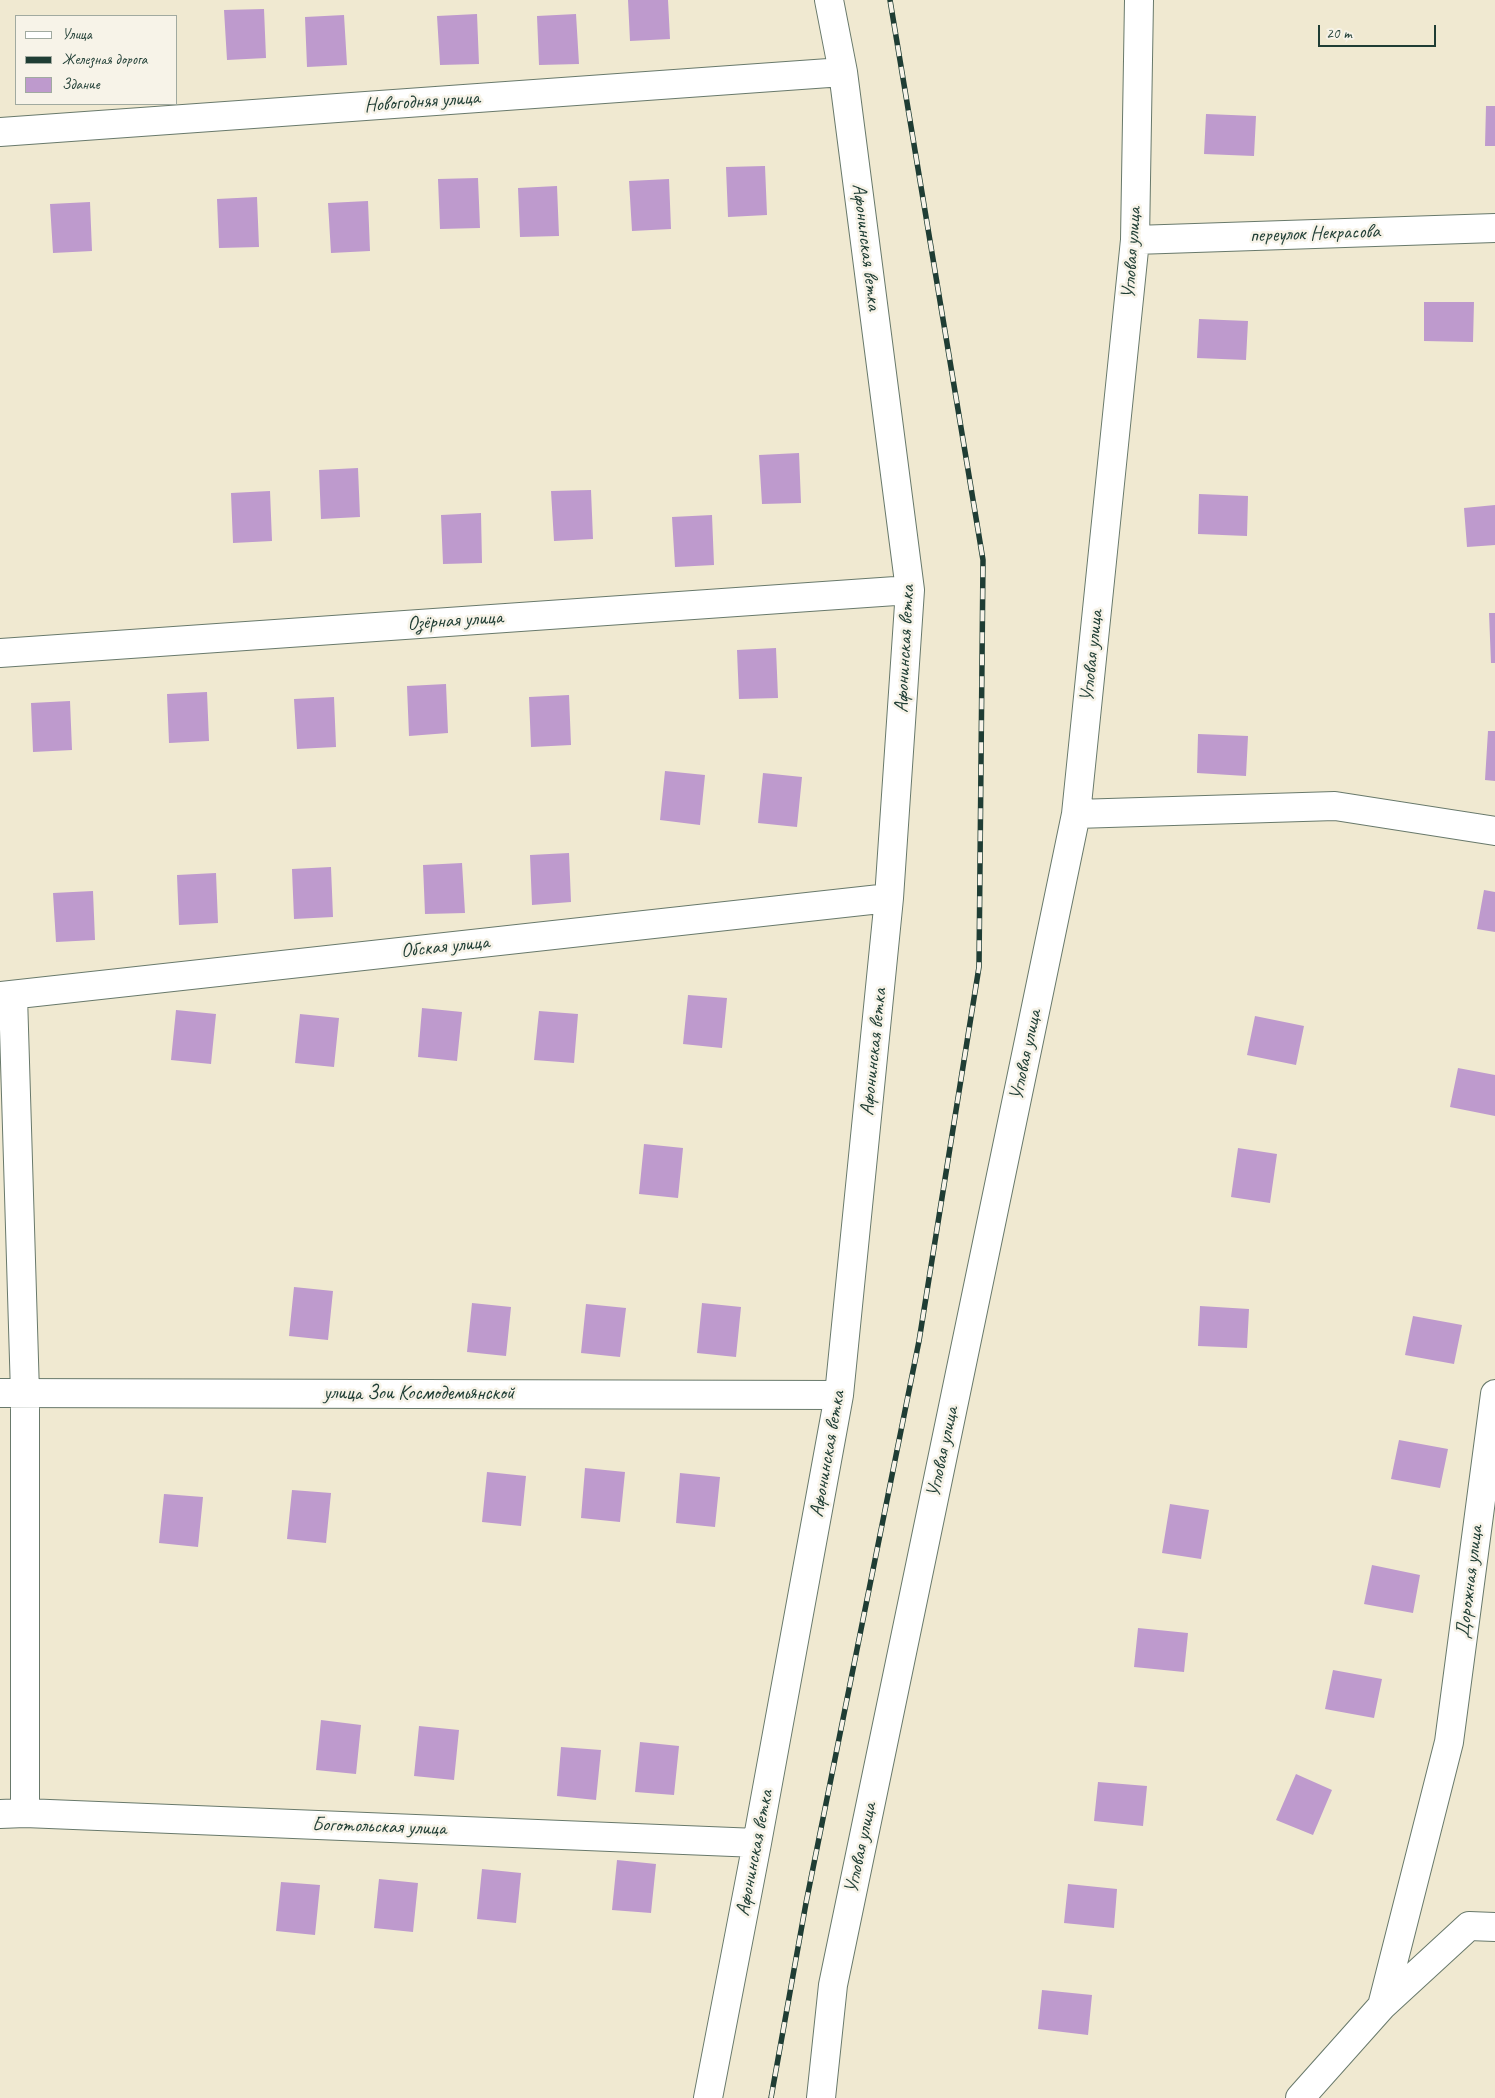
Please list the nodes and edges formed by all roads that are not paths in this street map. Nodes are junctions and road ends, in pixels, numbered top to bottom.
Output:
1 (829, 0) edge
2 (1139, 0) edge
3 (843, 72) junction
4 (0, 132) edge
5 (1495, 228) edge
6 (1135, 240) junction
7 (910, 590) junction
8 (0, 653) edge
9 (1076, 814) junction
10 (1495, 831) edge
11 (890, 898) junction
12 (6, 996) edge
13 (12, 1393) edge
14 (1495, 1394) edge
15 (839, 1395) junction
16 (13, 1814) edge
17 (757, 1843) junction
18 (1495, 1926) edge
19 (1382, 2006) junction
20 (708, 2098) edge
21 (821, 2098) edge
22 (1300, 2098) edge

1 - 3 street, Афонинская ветка
2 - 6 street, Угловая улица
3 - 4 street, Новогодняя улица
3 - 7 street, Афонинская ветка
5 - 6 street, переулок Некрасова
6 - 9 street, Угловая улица
7 - 8 street, Озёрная улица
7 - 11 street, Афонинская ветка
9 - 10 street
9 - 21 street, Угловая улица
11 - 12 street, Обская улица
11 - 15 street, Афонинская ветка
12 - 13 street
13 - 15 street, улица Зои Космодемьянской
13 - 16 street
14 - 19 street, Дорожная улица
15 - 17 street, Афонинская ветка
16 - 17 street, Боготольская улица
17 - 20 street, Афонинская ветка
18 - 19 street
19 - 22 street

